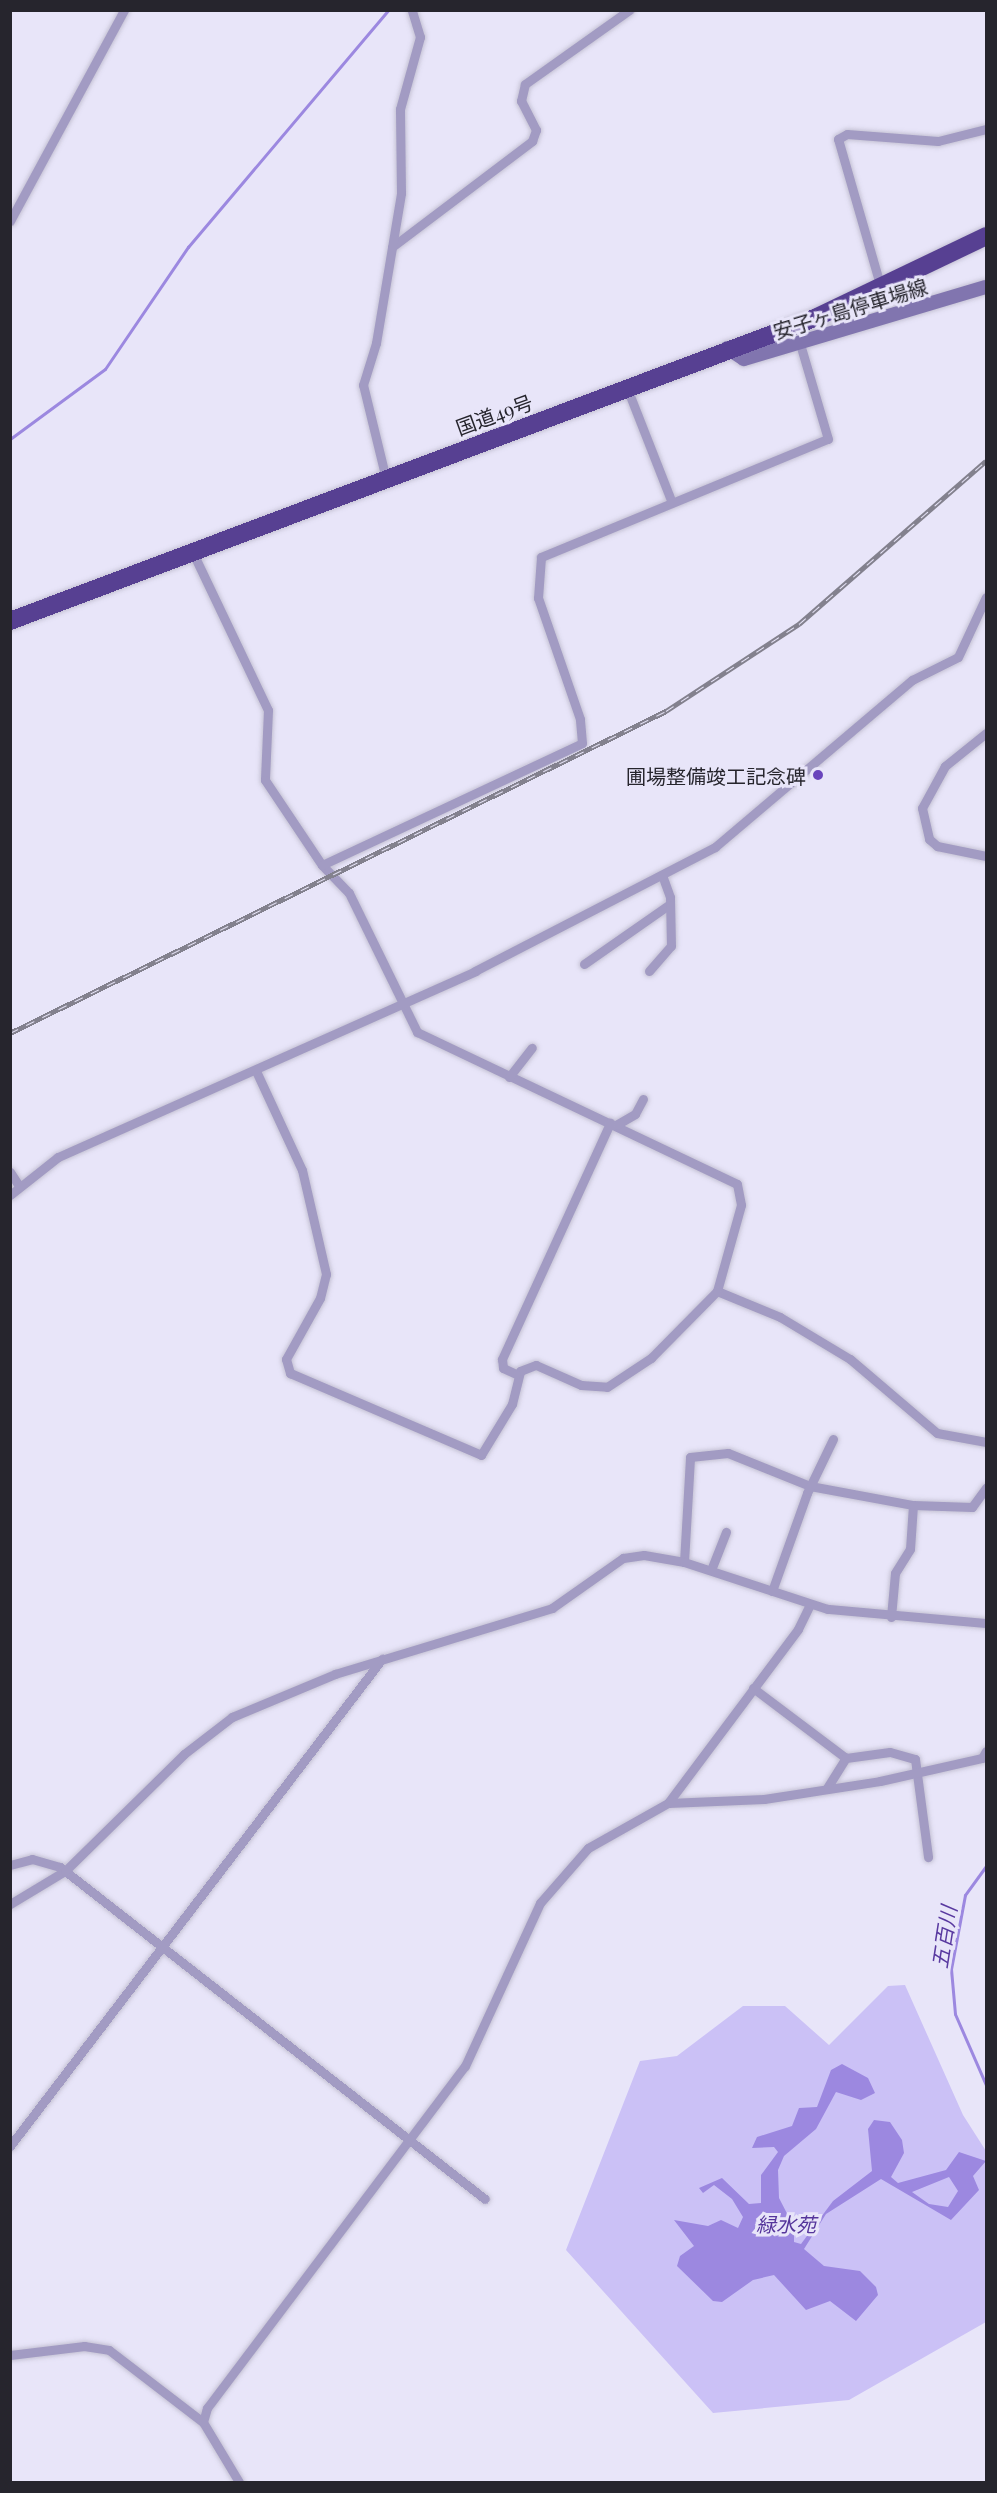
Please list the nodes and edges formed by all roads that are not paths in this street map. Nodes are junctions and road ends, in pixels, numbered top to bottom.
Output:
1 (124, 10) edge
2 (412, 10) edge
3 (629, 10) edge
4 (987, 129) edge
5 (10, 221) edge
6 (987, 236) edge
7 (392, 247) junction
8 (987, 287) edge
9 (882, 290) junction
10 (800, 344) junction
11 (727, 348) junction
12 (627, 388) junction
13 (386, 479) junction
14 (671, 500) junction
15 (193, 553) junction
16 (987, 597) edge
17 (10, 621) edge
18 (987, 733) edge
19 (987, 856) edge
20 (322, 866) junction
21 (662, 875) junction
22 (670, 904) junction
23 (584, 964) dead end
24 (649, 971) dead end
25 (400, 1004) junction
26 (532, 1048) dead end
27 (256, 1071) junction
28 (509, 1077) junction
29 (643, 1099) dead end
30 (613, 1124) junction
31 (10, 1172) edge
32 (19, 1186) junction
33 (10, 1195) edge
34 (717, 1291) junction
35 (516, 1374) junction
36 (833, 1439) dead end
37 (987, 1442) edge
38 (810, 1486) junction
39 (987, 1488) edge
40 (914, 1505) junction
41 (726, 1532) dead end
42 (684, 1562) junction
43 (711, 1570) junction
44 (772, 1591) junction
45 (809, 1606) junction
46 (891, 1617) junction
47 (987, 1623) edge
48 (382, 1658) junction
49 (753, 1688) junction
50 (985, 1755) edge
51 (846, 1758) junction
52 (920, 1770) junction
53 (827, 1788) junction
54 (668, 1803) junction
55 (928, 1857) dead end
56 (10, 1864) edge
57 (65, 1871) junction
58 (10, 1904) edge
59 (162, 1949) junction
60 (410, 2140) junction
61 (10, 2146) edge
62 (485, 2199) dead end
63 (10, 2355) edge
64 (203, 2422) junction
65 (239, 2482) edge

1 - 5 street
2 - 7 street
3 - 7 street
4 - 9 street
6 - 9 highway, 国道49号
7 - 13 street
8 - 10 main road, 安子ヶ島停車場線
9 - 11 highway, 国道49号
10 - 11 main road, 安子ヶ島停車場線
10 - 14 street
11 - 12 highway, 国道49号
12 - 13 highway, 国道49号
12 - 14 street
13 - 15 highway, 国道49号
14 - 20 street
15 - 17 highway, 国道49号
15 - 20 street
16 - 21 street
18 - 19 street
20 - 25 street
21 - 22 street
21 - 25 street
22 - 23 street
22 - 24 street
25 - 27 street
25 - 28 street
26 - 28 street
27 - 32 street
27 - 35 street
28 - 30 street
29 - 30 street
30 - 34 street
30 - 35 street
31 - 32 street
32 - 33 street
34 - 35 street
34 - 37 street
36 - 38 street
38 - 40 street
38 - 42 street
38 - 44 street
39 - 40 street
40 - 46 street
41 - 43 street
42 - 43 street
42 - 48 street
43 - 44 street
44 - 45 street
45 - 46 street
45 - 49 street
46 - 47 street
48 - 57 street
48 - 59 street
49 - 51 street
49 - 54 street
50 - 52 street
51 - 52 street
51 - 53 street
52 - 53 street
52 - 55 street
53 - 54 street
54 - 60 street
56 - 57 street
57 - 58 street
57 - 59 street
59 - 60 street
59 - 61 street
60 - 62 street
60 - 64 street
63 - 64 street
64 - 65 street

